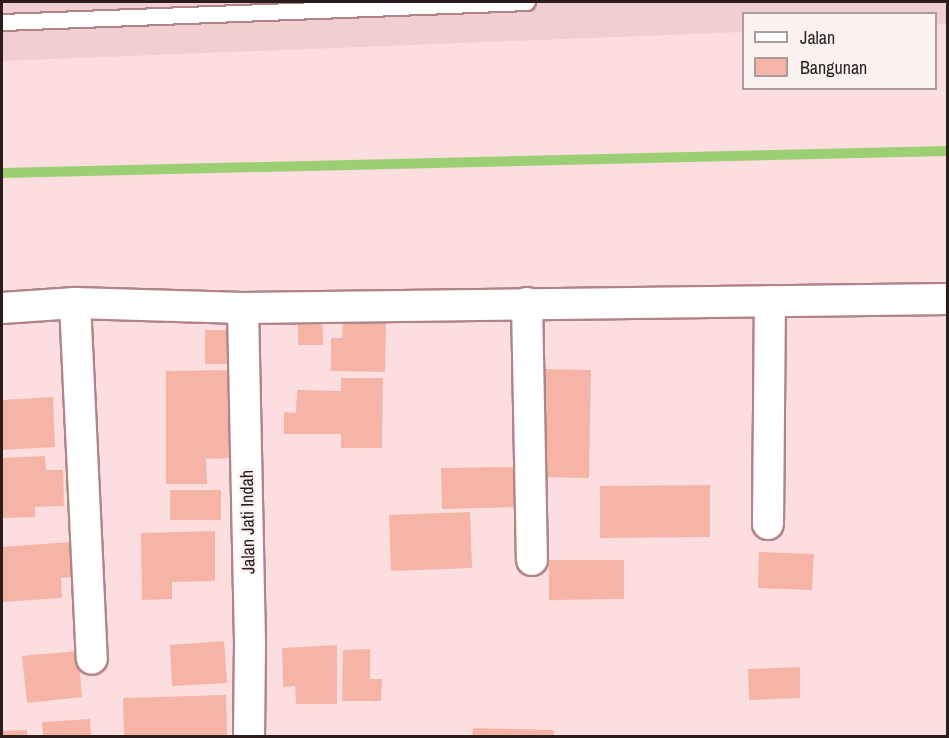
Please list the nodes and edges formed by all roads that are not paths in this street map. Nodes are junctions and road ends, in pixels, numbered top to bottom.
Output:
1 (527, 2) edge
2 (2, 22) edge
3 (948, 299) edge
4 (771, 301) junction
5 (75, 303) junction
6 (527, 303) junction
7 (2, 308) edge
8 (243, 308) junction
9 (768, 524) dead end
10 (532, 560) dead end
11 (92, 659) dead end
12 (249, 736) edge

1 - 2 lane
3 - 4 street
4 - 6 street
4 - 9 street
5 - 7 street
5 - 8 street
5 - 11 street
6 - 8 street
6 - 10 street
8 - 12 street, Jalan Jati Indah

